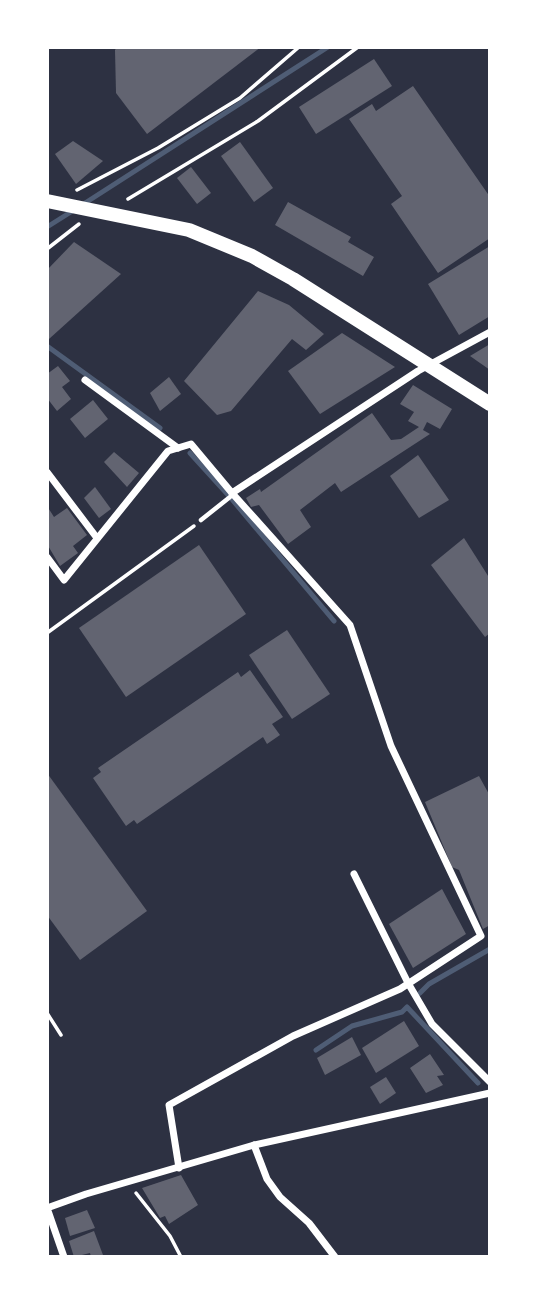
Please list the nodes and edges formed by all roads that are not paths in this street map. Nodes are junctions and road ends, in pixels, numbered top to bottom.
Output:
1 (52, 202) edge
2 (490, 332) edge
3 (429, 364) junction
4 (85, 380) dead end
5 (490, 404) edge
6 (178, 448) junction
7 (47, 472) edge
8 (231, 495) junction
9 (201, 520) road end
10 (97, 538) junction
11 (47, 557) edge
12 (354, 874) dead end
13 (408, 983) junction
14 (490, 1082) edge
15 (490, 1093) edge
16 (254, 1146) junction
17 (179, 1168) junction
18 (64, 1257) edge
19 (335, 1257) edge

1 - 3 highway
2 - 3 street
3 - 5 highway
3 - 8 street
4 - 6 street
6 - 8 street
6 - 10 street
7 - 10 street
8 - 9 lane
8 - 13 street
10 - 11 street
12 - 13 street
13 - 14 street
13 - 17 street
15 - 16 street
16 - 17 street
16 - 19 street
17 - 18 street

